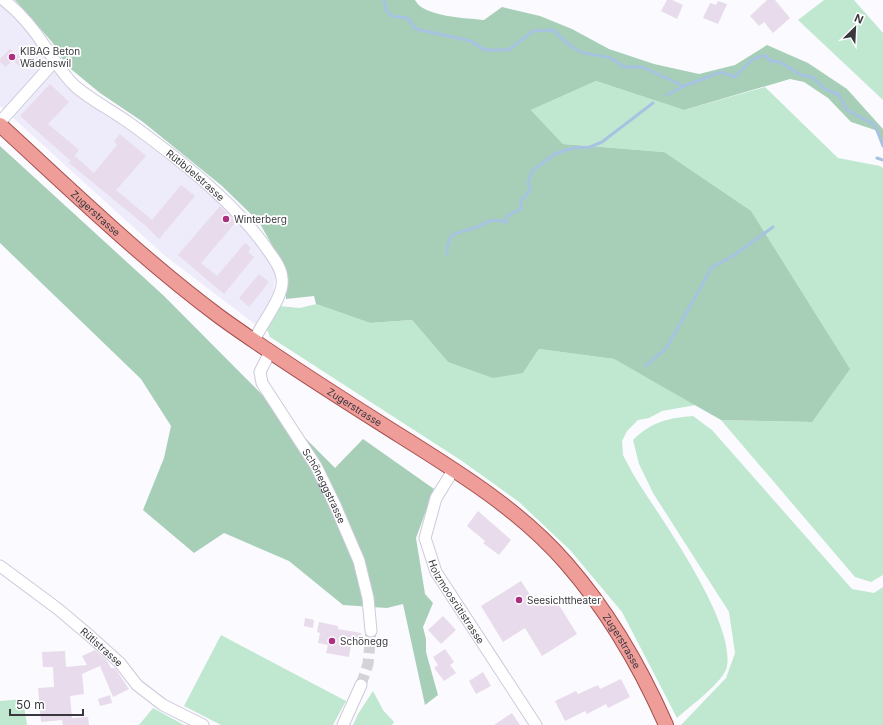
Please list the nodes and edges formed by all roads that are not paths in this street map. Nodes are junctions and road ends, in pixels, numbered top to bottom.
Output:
1 (4, 0) edge
2 (54, 62) junction
3 (0, 123) edge
4 (254, 340) junction
5 (270, 352) junction
6 (454, 470) junction
7 (0, 566) edge
8 (371, 631) tunnel mouth
9 (361, 685) tunnel mouth
10 (203, 725) edge
11 (343, 725) edge
12 (536, 725) edge
13 (666, 725) edge

1 - 2 street, Rütibüelstrasse
2 - 3 street
2 - 4 street, Rütibüelstrasse
3 - 4 main road, Zugerstrasse
4 - 5 main road, Zugerstrasse
5 - 6 main road, Zugerstrasse
5 - 8 street, Schöneggstrasse
6 - 12 street, Holzmoosrütistrasse
6 - 13 main road, Zugerstrasse
7 - 10 street, Rütistrasse
9 - 11 street

